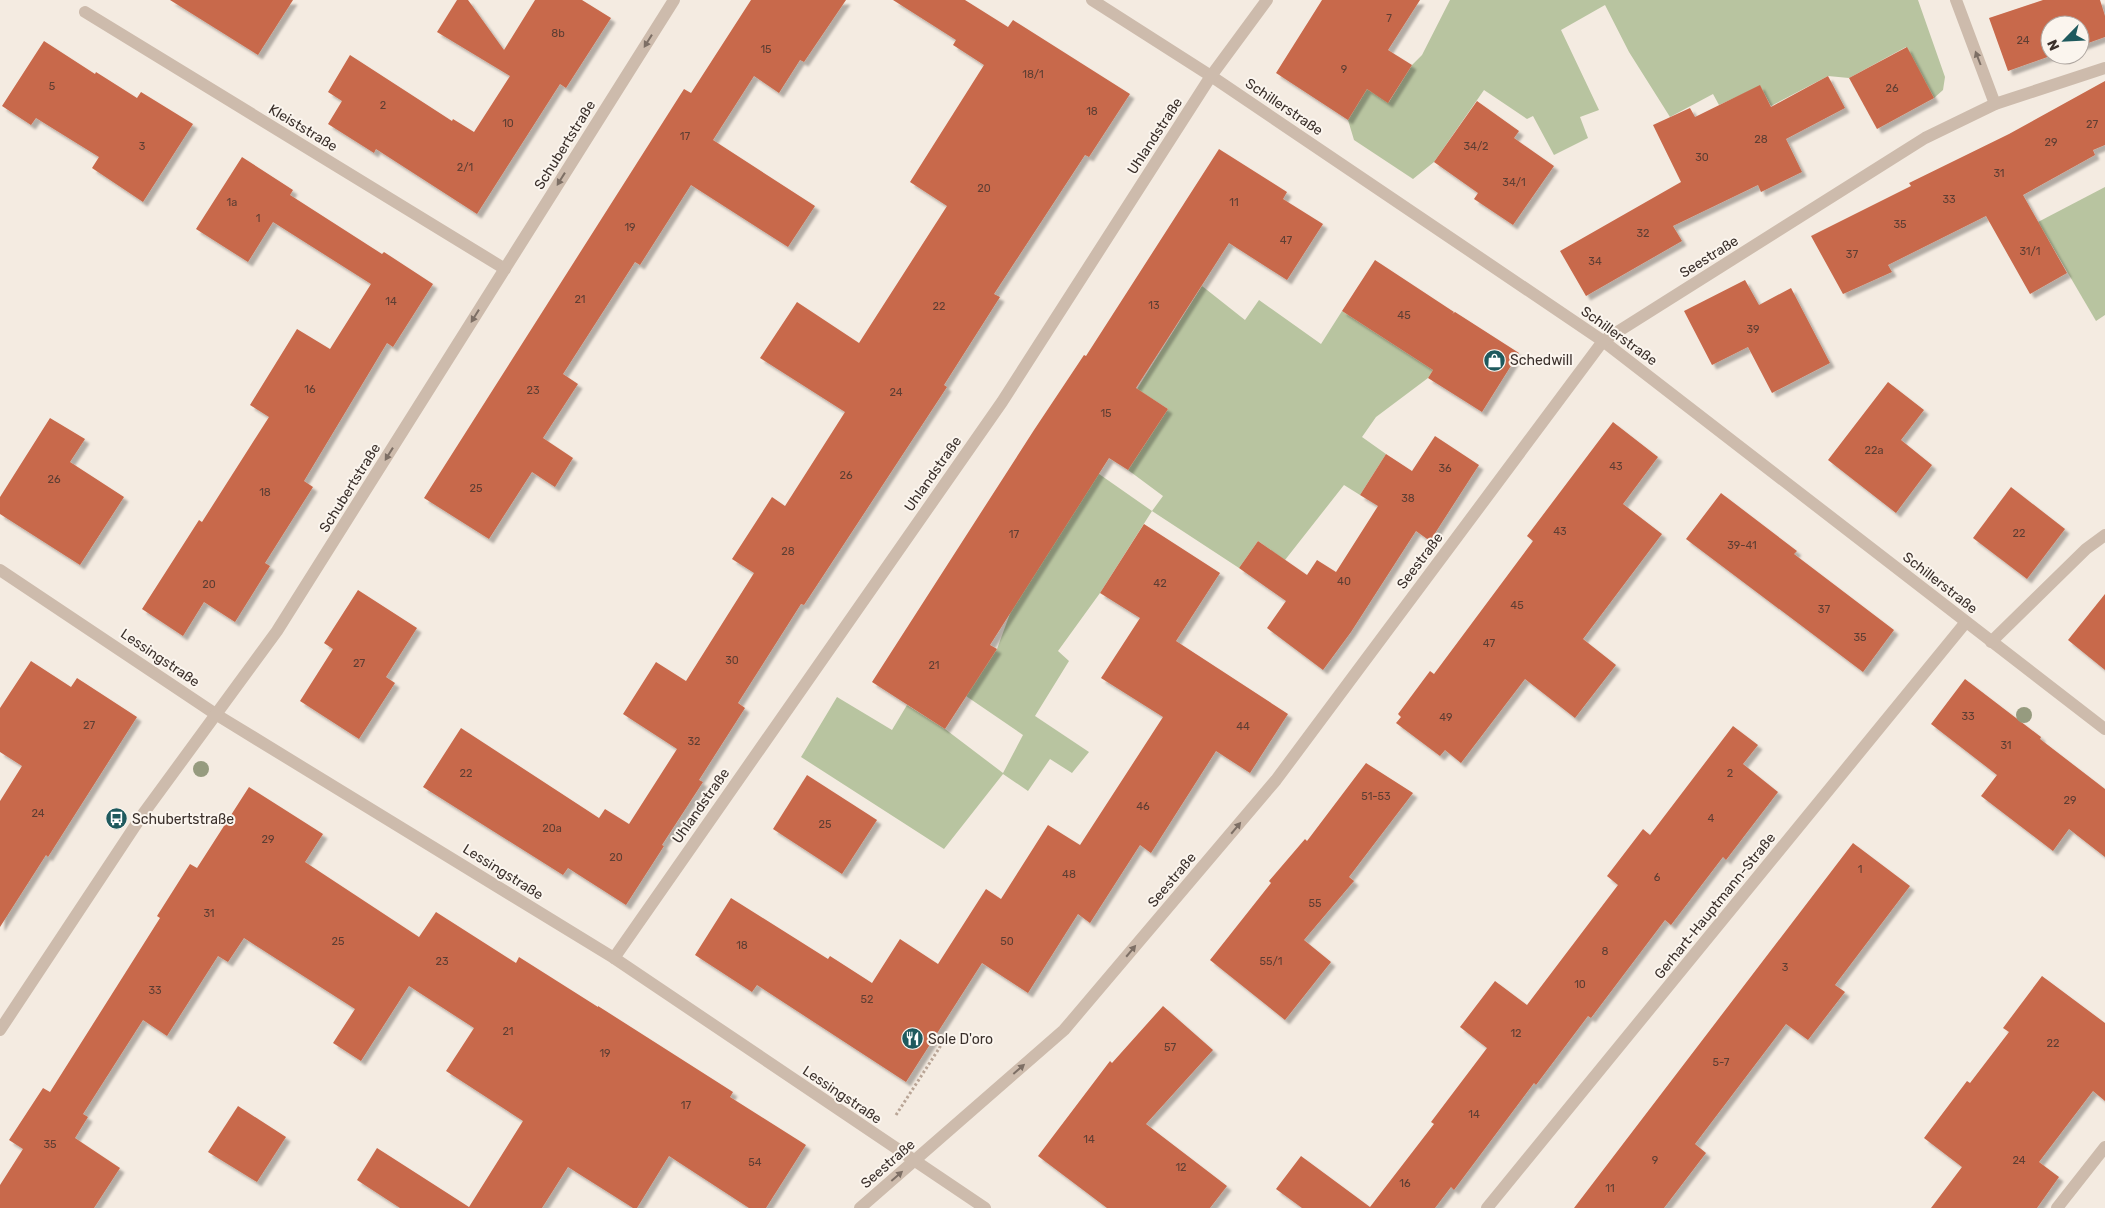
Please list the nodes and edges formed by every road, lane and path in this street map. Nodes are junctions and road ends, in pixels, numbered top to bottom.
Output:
1 (674, 0) edge
2 (1092, 0) edge
3 (1267, 0) edge
4 (1956, 0) edge
5 (85, 12) dead end
6 (2105, 68) edge
7 (1211, 76) junction
8 (1995, 104) junction
9 (505, 269) junction
10 (1603, 341) junction
11 (2105, 536) edge
12 (0, 570) edge
13 (1966, 622) junction
14 (1991, 642) junction
15 (217, 715) junction
16 (2105, 729) edge
17 (614, 958) junction
18 (0, 1030) edge
19 (932, 1042) dead end
20 (881, 1139) junction
21 (2105, 1147) edge
22 (914, 1161) junction
23 (860, 1208) edge
24 (985, 1208) edge
25 (1487, 1208) edge
26 (2057, 1208) edge

1 -> 9 street, Schubertstraße
2 - 7 street, Schillerstraße
3 - 7 street, Uhlandstraße
8 -> 4 street
5 - 9 street, Kleiststraße
6 - 8 street, Seestraße
7 - 10 street, Schillerstraße
7 - 17 street, Uhlandstraße
8 - 10 street, Seestraße
9 -> 15 street, Schubertstraße
10 - 13 street, Schillerstraße
22 -> 10 street, Seestraße
11 - 14 street
12 - 15 street, Lessingstraße
13 - 14 street, Schillerstraße
13 - 25 street, Gerhart-Hauptmann-Straße
14 - 16 street, Schillerstraße
15 - 17 street, Lessingstraße
15 - 18 street, Schubertstraße
17 - 20 street, Lessingstraße
19 - 20 path
20 - 22 street, Lessingstraße
21 - 26 street
23 -> 22 street, Seestraße
22 - 24 street, Lessingstraße

